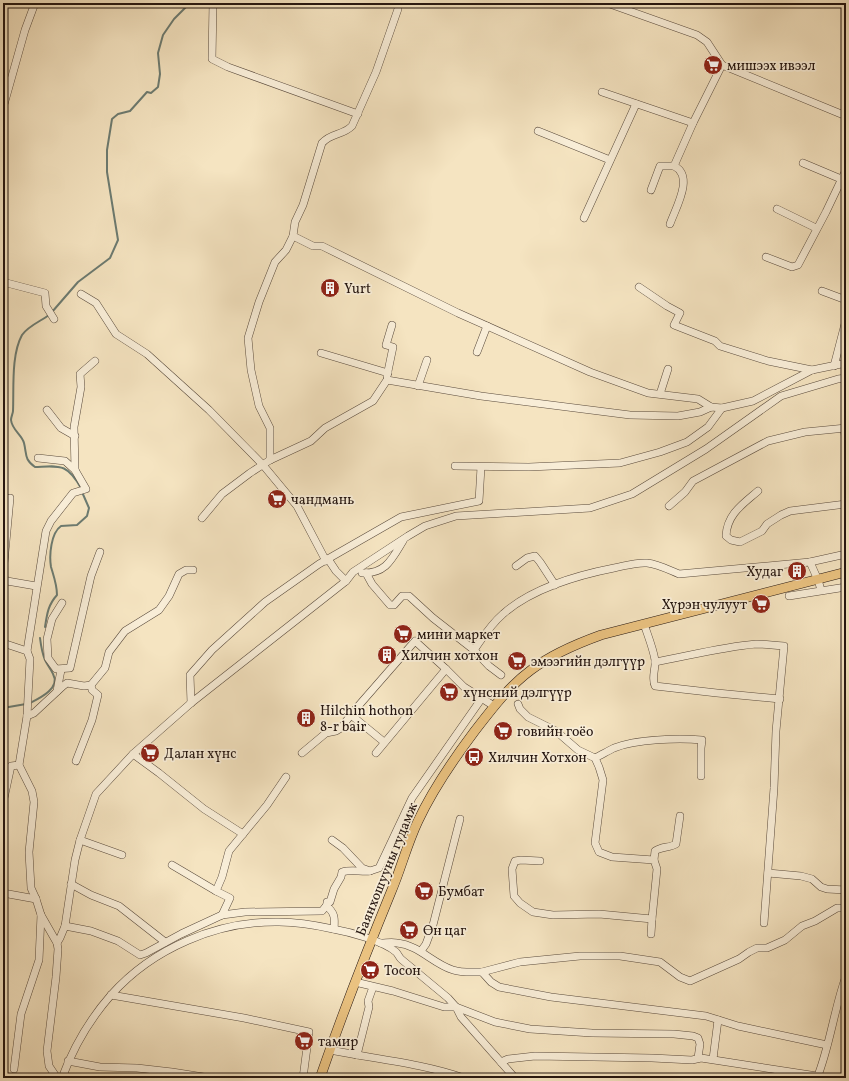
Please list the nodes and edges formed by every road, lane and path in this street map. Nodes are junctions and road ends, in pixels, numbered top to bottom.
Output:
1 (35, 3) edge
2 (213, 3) edge
3 (398, 3) edge
4 (608, 3) edge
5 (722, 65) junction
6 (602, 92) dead end
7 (636, 104) junction
8 (3, 108) edge
9 (358, 114) junction
10 (846, 116) edge
11 (693, 123) junction
12 (538, 131) dead end
13 (610, 160) junction
14 (803, 163) dead end
15 (674, 166) junction
16 (846, 170) edge
17 (841, 179) junction
18 (651, 190) dead end
19 (777, 209) dead end
20 (584, 218) dead end
21 (670, 224) dead end
22 (816, 228) junction
23 (293, 236) junction
24 (766, 257) dead end
25 (3, 282) edge
26 (639, 287) dead end
27 (822, 291) dead end
28 (81, 294) dead end
29 (846, 300) edge
30 (52, 316) dead end
31 (846, 320) edge
32 (392, 325) dead end
33 (487, 326) junction
34 (477, 352) dead end
35 (321, 353) dead end
36 (427, 360) dead end
37 (95, 361) dead end
38 (846, 364) edge
39 (834, 366) junction
40 (668, 369) dead end
41 (812, 370) junction
42 (387, 376) junction
43 (846, 378) edge
44 (418, 386) junction
45 (660, 394) junction
46 (710, 407) junction
47 (722, 408) junction
48 (47, 410) dead end
49 (845, 428) edge
50 (75, 436) junction
51 (846, 443) edge
52 (38, 458) dead end
53 (270, 460) junction
54 (263, 465) junction
55 (455, 466) dead end
56 (481, 467) junction
57 (75, 470) junction
58 (758, 491) dead end
59 (10, 498) dead end
60 (846, 504) edge
61 (669, 506) dead end
62 (438, 509) junction
63 (202, 518) dead end
64 (425, 526) junction
65 (405, 538) junction
66 (100, 552) dead end
67 (846, 554) edge
68 (327, 560) junction
69 (810, 562) junction
70 (516, 566) dead end
71 (193, 570) dead end
72 (353, 572) junction
73 (846, 572) edge
74 (366, 573) junction
75 (3, 574) edge
76 (3, 577) edge
77 (818, 580) junction
78 (346, 581) junction
79 (555, 585) junction
80 (36, 586) junction
81 (846, 587) edge
82 (821, 590) junction
83 (789, 596) dead end
84 (62, 604) dead end
85 (644, 624) junction
86 (3, 643) edge
87 (474, 650) junction
88 (27, 651) junction
89 (655, 662) junction
90 (446, 669) junction
91 (61, 670) junction
92 (500, 675) dead end
93 (91, 684) junction
94 (57, 691) junction
95 (482, 698) junction
96 (780, 699) junction
97 (190, 703) junction
98 (518, 704) dead end
99 (494, 706) junction
100 (27, 713) junction
101 (351, 715) junction
102 (384, 742) junction
103 (302, 753) dead end
104 (376, 753) dead end
105 (132, 754) junction
106 (595, 758) junction
107 (76, 761) dead end
108 (19, 765) junction
109 (701, 776) dead end
110 (286, 777) dead end
111 (3, 803) edge
112 (680, 816) dead end
113 (460, 819) dead end
114 (242, 834) junction
115 (80, 840) junction
116 (332, 840) dead end
117 (122, 855) dead end
118 (654, 860) junction
119 (540, 861) dead end
120 (172, 865) dead end
121 (370, 871) junction
122 (768, 873) junction
123 (72, 884) junction
124 (846, 890) edge
125 (216, 891) junction
126 (3, 893) edge
127 (36, 899) junction
128 (326, 906) junction
129 (846, 908) edge
130 (41, 915) junction
131 (222, 915) junction
132 (652, 919) junction
133 (764, 923) dead end
134 (65, 926) junction
135 (334, 929) junction
136 (651, 934) dead end
137 (165, 942) junction
138 (375, 942) junction
139 (57, 943) junction
140 (420, 951) junction
141 (140, 955) junction
142 (136, 971) junction
143 (482, 972) junction
144 (846, 976) edge
145 (356, 982) junction
146 (373, 987) junction
147 (111, 995) junction
148 (456, 1006) junction
149 (718, 1020) junction
150 (827, 1045) junction
151 (330, 1050) junction
152 (358, 1055) junction
153 (698, 1058) junction
154 (713, 1059) junction
155 (68, 1061) junction
156 (501, 1062) junction
157 (14, 1069) dead end
158 (817, 1077) edge
159 (57, 1078) edge
160 (62, 1078) edge
161 (210, 1078) edge
162 (303, 1078) edge
163 (320, 1078) edge
164 (464, 1078) edge
165 (515, 1078) edge

1 - 8 street
2 - 9 street
3 - 9 street
4 - 5 street
5 - 10 street
5 - 11 street
6 - 7 street
7 - 11 street
7 - 13 street
9 - 23 street
11 - 15 street
12 - 13 street
13 - 20 street
14 - 17 street
15 - 18 street
15 - 21 street
16 - 17 street
17 - 22 street
19 - 22 street
22 - 24 street
23 - 33 street
23 - 53 street
25 - 30 street
26 - 41 street
27 - 29 street
28 - 54 street
31 - 39 street
32 - 42 street
33 - 34 street
33 - 45 street
35 - 42 street
36 - 44 street
37 - 50 street
38 - 39 street
39 - 41 street
40 - 45 street
41 - 47 street
42 - 44 street
42 - 53 street
43 - 64 street
44 - 46 street
45 - 46 street
46 - 47 street
47 - 56 street
48 - 50 street
49 - 51 street
49 - 61 street
50 - 57 street
52 - 57 street
53 - 54 street
54 - 63 street
54 - 68 street
55 - 56 street
56 - 62 street
57 - 80 street
58 - 60 street
59 - 75 street
62 - 64 street
62 - 68 street
64 - 65 street
65 - 72 street
65 - 74 street
66 - 91 street
67 - 69 street
68 - 78 street
68 - 97 street
69 - 77 street
69 - 79 street
70 - 79 street
71 - 93 street
72 - 74 street
72 - 78 street
73 - 77 main road, Баянхошууны гудамж
74 - 87 street
76 - 80 street
77 - 82 street
77 - 85 main road, Баянхошууны гудамж
78 - 97 street
79 - 87 street
80 - 88 street
81 - 82 street
82 - 83 street
84 - 91 street
85 - 89 street
85 - 99 main road, Баянхошууны гудамж
86 - 88 street
87 - 92 street
88 - 100 street
89 - 96 street
89 - 96 street
90 - 95 street
90 - 101 street
90 - 102 street
91 - 94 street
93 - 94 street
93 - 107 street
94 - 100 street
95 - 99 street
95 - 121 street
96 - 122 street
97 - 105 street
98 - 106 street
99 - 138 main road, Баянхошууны гудамж
100 - 108 street
101 - 102 street
101 - 103 street
102 - 104 street
105 - 114 street
105 - 115 street
106 - 109 street
106 - 118 street
108 - 111 street
108 - 127 street
110 - 114 street
112 - 118 street
113 - 140 street
114 - 125 street
115 - 117 street
115 - 123 street
116 - 121 street
118 - 132 street
119 - 132 street
120 - 125 street
121 - 128 street
122 - 124 street
122 - 133 street
123 - 134 street
123 - 137 street
125 - 131 street
126 - 127 street
127 - 130 street
128 - 131 street
128 - 135 street
129 - 143 street
130 - 139 street
130 - 157 street
131 - 137 street
132 - 136 street
134 - 139 street
134 - 141 street
135 - 138 street
135 - 142 street
137 - 141 street
138 - 140 street
138 - 145 main road, Баянхошууны гудамж
138 - 148 street
139 - 159 street
140 - 143 street
141 - 142 street
142 - 147 street
143 - 149 street
144 - 150 street
145 - 146 street
145 - 151 main road, Баянхошууны гудамж
146 - 148 street
146 - 152 street
147 - 155 street
147 - 162 street
148 - 153 street
148 - 156 street
149 - 150 street
149 - 154 street
150 - 158 street
151 - 152 street
151 - 163 main road, Баянхошууны гудамж
152 - 164 street
153 - 154 street
153 - 156 street
154 - 158 street
155 - 160 street
155 - 161 street
156 - 165 street

